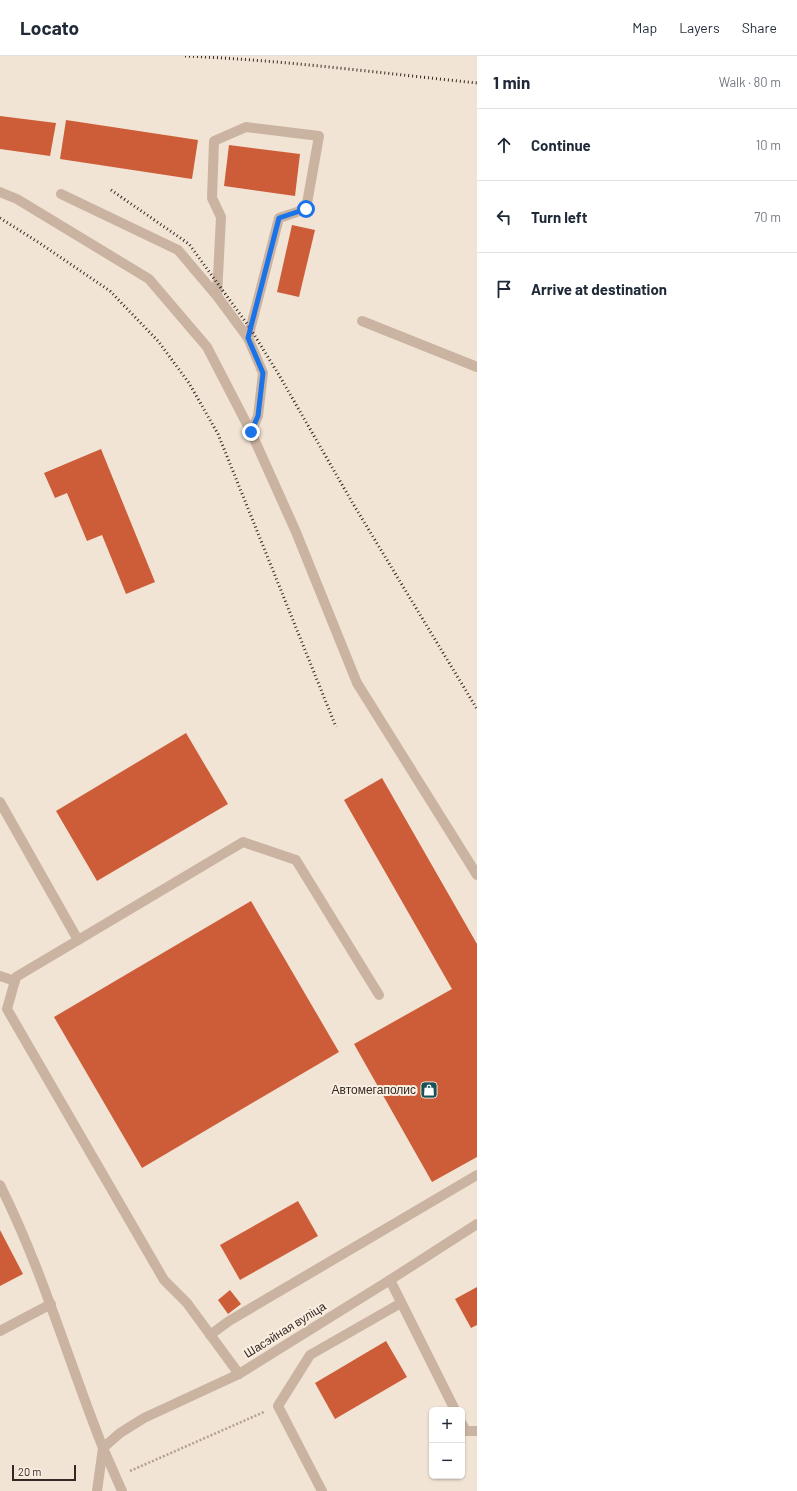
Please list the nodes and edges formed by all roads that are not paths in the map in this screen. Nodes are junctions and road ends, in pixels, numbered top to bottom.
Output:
1 (0, 192) edge
2 (61, 194) dead end
3 (217, 296) junction
4 (362, 321) dead end
5 (248, 338) junction
6 (477, 367) edge
7 (251, 432) junction
8 (0, 802) edge
9 (477, 874) edge
10 (78, 940) junction
11 (0, 976) edge
12 (15, 981) junction
13 (379, 996) dead end
14 (477, 1176) edge
15 (0, 1185) edge
16 (477, 1224) edge
17 (390, 1280) junction
18 (401, 1303) junction
19 (51, 1304) junction
20 (0, 1331) edge
21 (210, 1335) junction
22 (239, 1374) junction
23 (453, 1407) edge
24 (465, 1429) edge
25 (477, 1431) edge
26 (103, 1448) junction
27 (97, 1491) edge
28 (122, 1491) edge
29 (322, 1491) edge

1 - 7 street
2 - 3 street
3 - 5 street
3 - 5 street
4 - 6 street
5 - 7 street
7 - 9 street
8 - 10 street
10 - 12 street
10 - 13 street
11 - 12 street
12 - 21 street
14 - 21 street
15 - 19 street
16 - 17 street, Шасэйная вуліца
17 - 18 street
17 - 22 street, Шасэйная вуліца
18 - 23 street
18 - 29 street
19 - 20 street
19 - 26 street
21 - 22 street
22 - 26 street, Шасэйная вуліца
24 - 25 street
26 - 27 street
26 - 28 street

